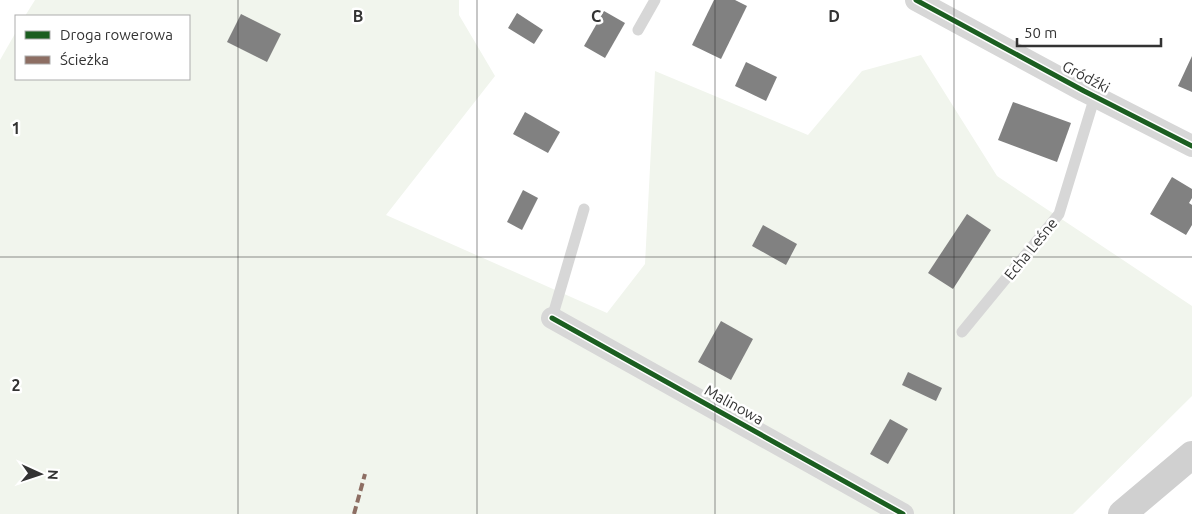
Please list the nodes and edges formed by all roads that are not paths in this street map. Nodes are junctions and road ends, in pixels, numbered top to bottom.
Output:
1 (655, 0) edge
2 (916, 0) edge
3 (638, 30) dead end
4 (1095, 96) junction
5 (1192, 146) edge
6 (584, 209) dead end
7 (552, 318) joint
8 (962, 332) dead end
9 (1192, 455) edge
10 (903, 514) edge
11 (1122, 514) edge

1 - 3 lane
2 - 4 street, Gródźki
4 - 5 street, Gródźki
4 - 8 lane, Echa Leśne
6 - 7 lane
7 - 10 street, Malinowa
9 - 11 main road

